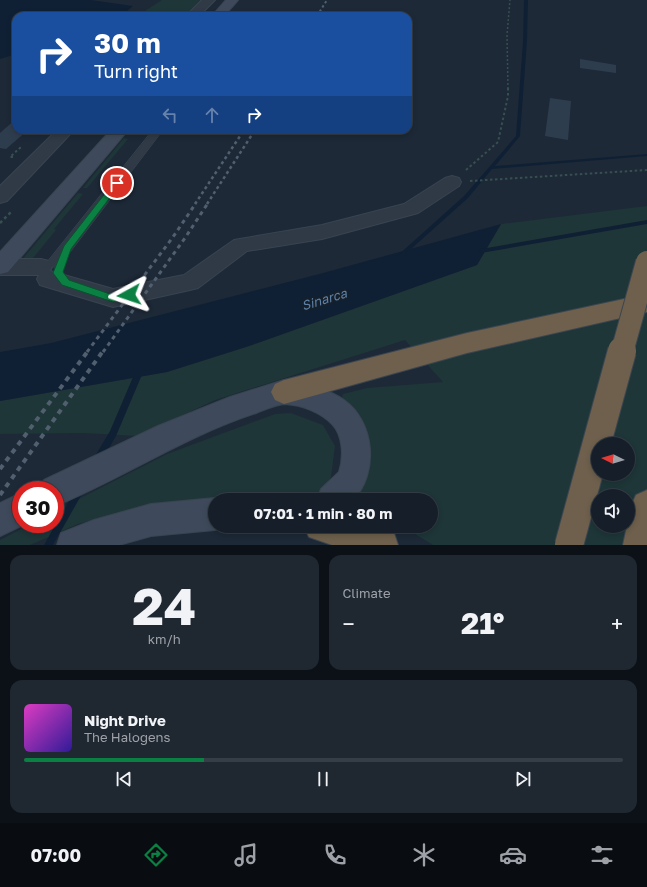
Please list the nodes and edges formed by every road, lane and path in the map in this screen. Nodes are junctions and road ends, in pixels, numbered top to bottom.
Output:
1 (209, 0) edge
2 (232, 0) edge
3 (510, 0) edge
4 (196, 12) edge
5 (222, 12) edge
6 (70, 134) edge
7 (116, 134) edge
8 (155, 134) edge
9 (647, 170) edge
10 (452, 182) junction
11 (0, 197) edge
12 (647, 262) edge
13 (0, 266) edge
14 (52, 273) junction
15 (0, 282) edge
16 (647, 303) edge
17 (284, 392) junction
18 (64, 487) edge
19 (339, 493) edge
20 (647, 506) edge
21 (12, 514) edge
22 (208, 515) edge
23 (0, 520) edge
24 (350, 533) edge
25 (73, 545) edge
26 (382, 545) edge
27 (569, 545) edge
28 (639, 545) edge

1 - 4 street
2 - 5 main road
3 - 10 path
6 - 11 street
7 - 13 main road
8 - 14 lane
9 - 10 path
10 - 14 street
12 - 27 highway, bridge
13 - 14 street
14 - 15 street
16 - 17 highway
17 - 18 main road
17 - 19 main road
20 - 28 highway
21 - 23 main road
22 - 25 main road
24 - 26 highway

